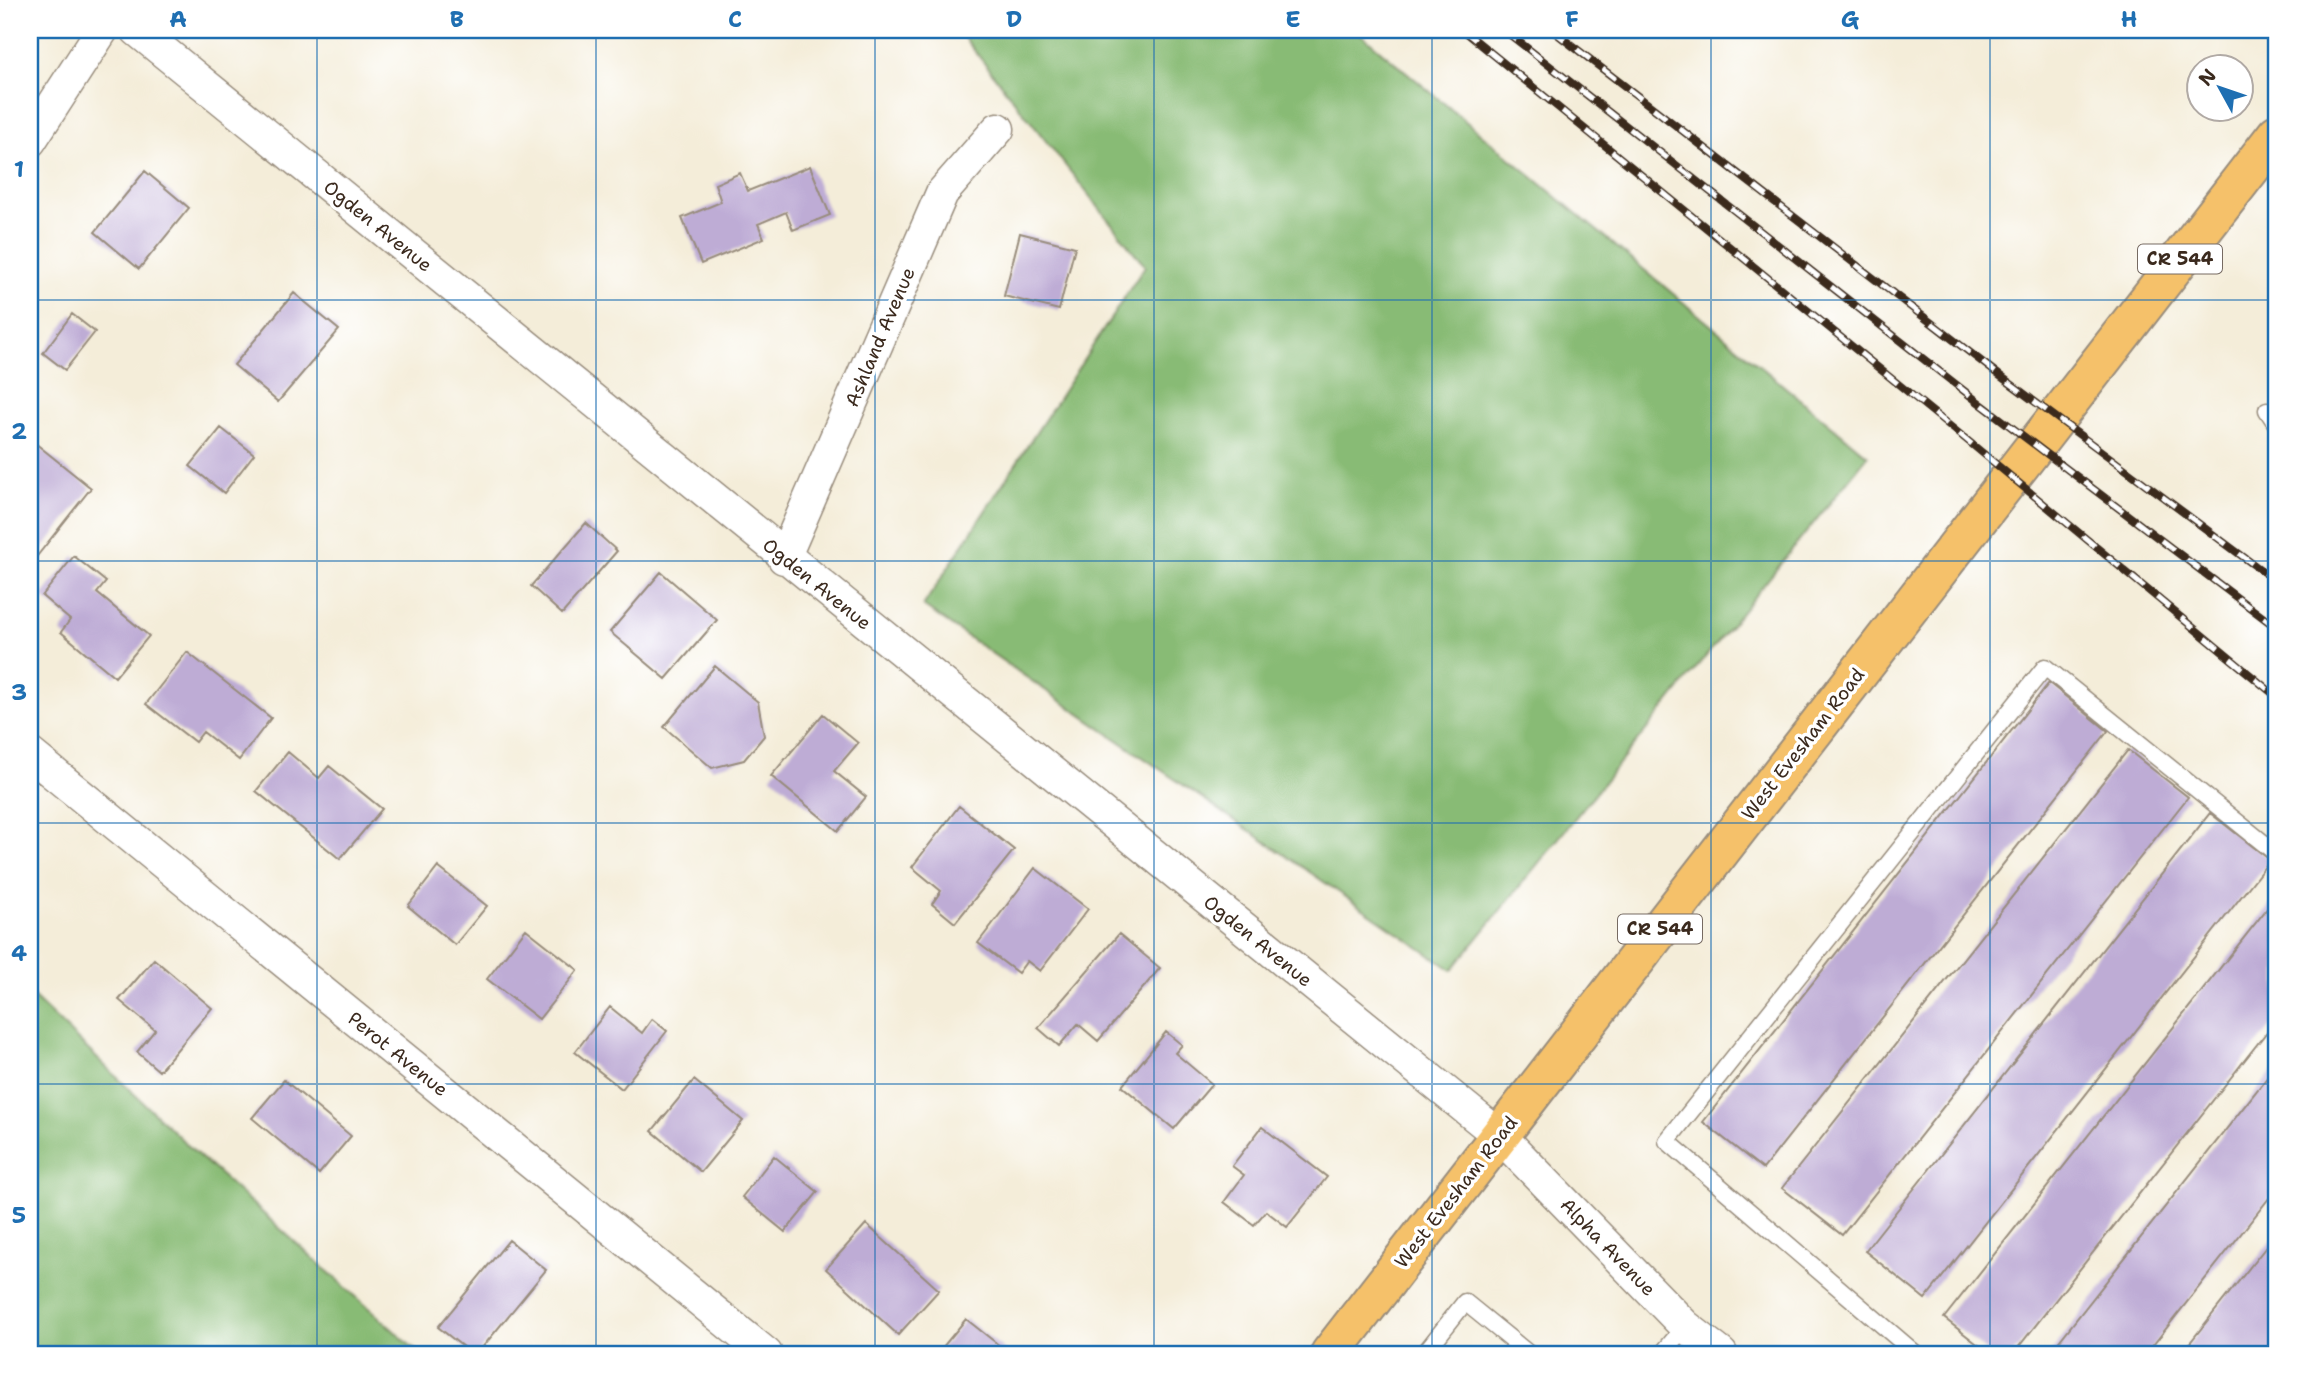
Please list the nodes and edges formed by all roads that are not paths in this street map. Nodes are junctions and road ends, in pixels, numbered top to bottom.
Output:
1 (102, 30) edge
2 (137, 30) edge
3 (998, 129) dead end
4 (2277, 134) edge
5 (30, 141) edge
6 (2277, 396) edge
7 (2272, 413) edge
8 (2277, 425) edge
9 (784, 558) junction
10 (30, 754) edge
11 (2277, 855) edge
12 (1500, 1136) junction
13 (1685, 1326) junction
14 (766, 1354) edge
15 (1330, 1354) edge
16 (1424, 1354) edge
17 (1530, 1354) edge
18 (1662, 1354) edge
19 (1721, 1354) edge
20 (1916, 1354) edge

1 - 5 street
2 - 9 street, Ogden Avenue
3 - 9 street, Ashland Avenue
4 - 12 main road, West Evesham Road / CR 544
6 - 7 lane
7 - 8 lane
9 - 12 street, Ogden Avenue
10 - 14 street, Perot Avenue
11 - 20 lane
12 - 13 street, Alpha Avenue
12 - 15 main road, West Evesham Road / CR 544
13 - 18 lane
13 - 19 street, Alpha Avenue
16 - 17 lane

